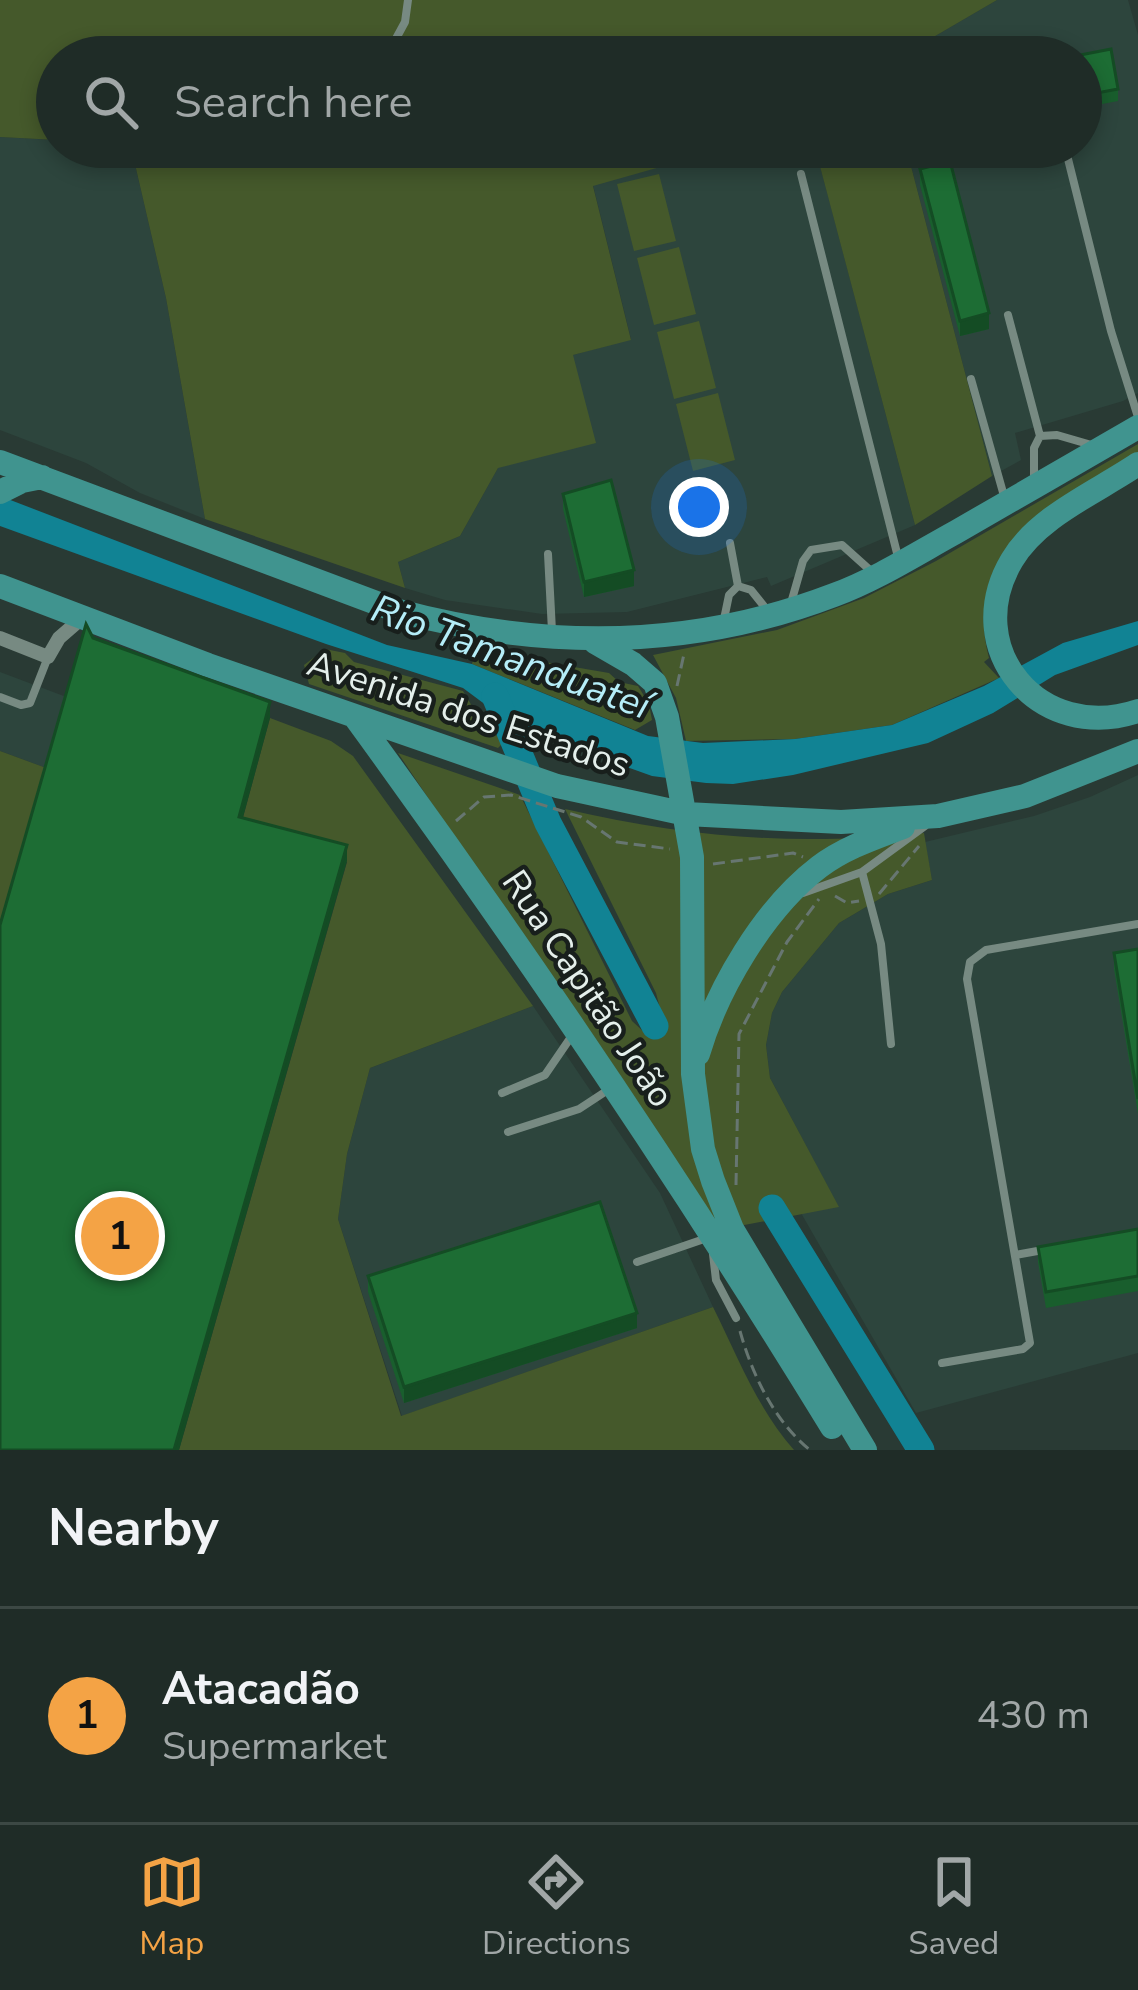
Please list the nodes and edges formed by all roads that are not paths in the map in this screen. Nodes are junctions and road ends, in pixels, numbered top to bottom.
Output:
1 (408, 0) edge
2 (397, 36) edge
3 (1070, 168) edge
4 (801, 173) dead end
5 (1009, 315) dead end
6 (971, 380) dead end
7 (1138, 417) edge
8 (1138, 427) edge
9 (1040, 436) junction
10 (1102, 448) junction
11 (0, 462) edge
12 (1138, 464) edge
13 (42, 478) junction
14 (1034, 487) junction
15 (5, 489) edge
16 (1006, 503) junction
17 (730, 543) dead end
18 (548, 554) dead end
19 (888, 570) junction
20 (0, 586) edge
21 (738, 586) junction
22 (780, 613) junction
23 (82, 618) junction
24 (722, 627) junction
25 (0, 638) edge
26 (552, 639) junction
27 (593, 640) junction
28 (48, 656) junction
29 (0, 697) edge
30 (1138, 711) edge
31 (355, 717) junction
32 (1138, 751) edge
33 (686, 814) junction
34 (938, 816) junction
35 (862, 872) junction
36 (785, 902) junction
37 (1138, 924) edge
38 (575, 1030) junction
39 (891, 1045) dead end
40 (693, 1074) junction
41 (613, 1087) junction
42 (502, 1093) dead end
43 (508, 1132) dead end
44 (712, 1236) junction
45 (1056, 1248) edge
46 (1015, 1255) junction
47 (637, 1262) dead end
48 (755, 1305) junction
49 (942, 1363) dead end
50 (847, 1450) edge
51 (865, 1450) edge

1 - 2 lane
3 - 7 lane
4 - 19 lane
5 - 9 lane
6 - 16 lane
8 - 10 highway, Avenida dos Estados
9 - 10 lane
9 - 14 lane
10 - 14 highway, Avenida dos Estados
11 - 13 highway, Avenida dos Estados
12 - 30 highway
13 - 15 highway
13 - 26 highway, Avenida dos Estados
14 - 16 highway, Avenida dos Estados
16 - 19 highway, Avenida dos Estados
17 - 21 lane
18 - 26 lane
19 - 22 highway, Avenida dos Estados
19 - 22 lane
20 - 23 highway, Avenida dos Estados
21 - 22 lane
21 - 24 lane
22 - 24 highway, Avenida dos Estados
23 - 28 street
23 - 31 highway, Avenida dos Estados
24 - 27 highway, Avenida dos Estados
25 - 28 street
26 - 27 highway, Avenida dos Estados
27 - 33 highway, Rua Capitão João
28 - 29 lane
31 - 33 highway, Avenida dos Estados
31 - 38 highway, Rua Capitão João
32 - 34 highway, Avenida dos Estados
33 - 34 highway, Avenida dos Estados
33 - 40 highway, Rua Capitão João
34 - 35 lane
34 - 36 highway
35 - 36 lane
35 - 39 lane
36 - 40 highway
37 - 46 lane
38 - 41 highway, Rua Capitão João
38 - 42 lane
40 - 48 highway, Rua Capitão João
41 - 43 lane
41 - 44 highway, Rua Capitão João
44 - 47 lane
44 - 48 highway, Rua Capitão João
45 - 46 lane
46 - 49 lane
48 - 50 highway
48 - 51 highway

